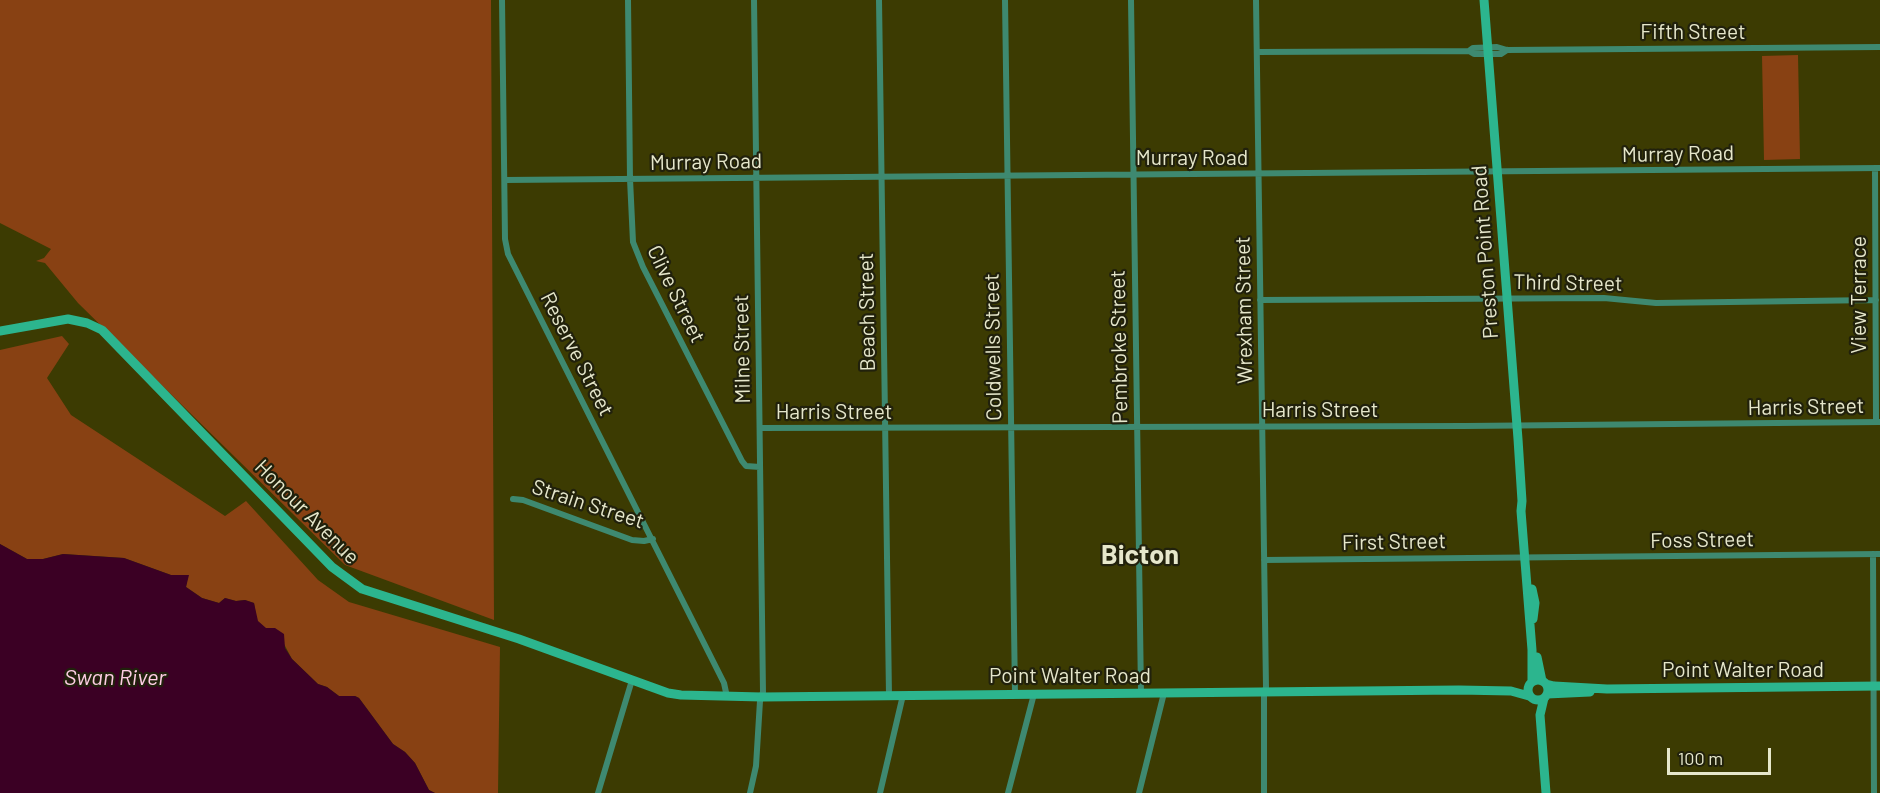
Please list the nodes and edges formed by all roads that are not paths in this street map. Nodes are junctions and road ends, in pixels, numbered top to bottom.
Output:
1 (502, 0) edge
2 (628, 0) edge
3 (754, 0) edge
4 (879, 0) edge
5 (1005, 0) edge
6 (1131, 0) edge
7 (1256, 0) edge
8 (1484, 0) edge
9 (1880, 47) edge
10 (1488, 51) junction
11 (1257, 52) junction
12 (1877, 168) edge
13 (1497, 172) junction
14 (1259, 174) junction
15 (1133, 175) junction
16 (1008, 176) junction
17 (882, 177) junction
18 (757, 178) junction
19 (630, 179) junction
20 (505, 180) junction
21 (1507, 299) junction
22 (1260, 300) junction
23 (1876, 300) junction
24 (0, 331) edge
25 (1878, 422) edge
26 (1137, 426) junction
27 (1516, 426) junction
28 (1011, 427) junction
29 (1263, 427) junction
30 (885, 428) junction
31 (760, 429) junction
32 (760, 467) junction
33 (513, 499) dead end
34 (652, 539) junction
35 (1877, 554) edge
36 (1527, 557) junction
37 (1264, 560) junction
38 (632, 680) junction
39 (1544, 682) junction
40 (1530, 683) junction
41 (1877, 686) edge
42 (1607, 689) junction
43 (1511, 691) junction
44 (1265, 692) junction
45 (1141, 693) junction
46 (1164, 693) junction
47 (1015, 694) junction
48 (1035, 694) junction
49 (903, 695) junction
50 (889, 696) junction
51 (1546, 696) junction
52 (727, 697) junction
53 (762, 697) junction
54 (1531, 698) junction
55 (1540, 715) junction
56 (598, 793) edge
57 (750, 793) edge
58 (880, 793) edge
59 (1008, 793) edge
60 (1139, 793) edge
61 (1264, 793) edge
62 (1546, 793) edge
63 (1874, 793) edge

1 - 20 street, Reserve Street
2 - 19 street, Clive Street
3 - 18 street, Milne Street
4 - 17 street, Beach Street
5 - 16 street, Coldwells Street
6 - 15 street, Pembroke Street
7 - 11 street, Wrexham Street
8 - 10 street, Preston Point Road
9 - 10 street, Fifth Street
10 - 11 street, Fifth Street
10 - 13 street, Preston Point Road
11 - 14 street, Wrexham Street
12 - 13 street, Murray Road
12 - 23 street, View Terrace
13 - 14 street, Murray Road
13 - 21 street, Preston Point Road
14 - 15 street, Murray Road
14 - 22 street, Wrexham Street
15 - 16 street, Murray Road
15 - 26 street, Pembroke Street
16 - 17 street, Murray Road
16 - 28 street, Coldwells Street
17 - 18 street, Murray Road
17 - 30 street, Beach Street
18 - 19 street, Murray Road
18 - 31 street, Milne Street
19 - 20 street, Murray Road
19 - 32 street, Clive Street
20 - 34 street, Reserve Street
21 - 22 street, Third Street
21 - 23 street, Third Street
21 - 27 street, Preston Point Road
22 - 29 street, Wrexham Street
23 - 25 street, View Terrace
24 - 38 street, Honour Avenue
25 - 27 street, Harris Street
26 - 28 street, Harris Street
26 - 29 street, Harris Street
26 - 45 street, Pembroke Street
27 - 29 street, Harris Street
27 - 36 street, Preston Point Road
28 - 30 street, Harris Street
28 - 47 street, Coldwells Street
29 - 37 street, Wrexham Street
30 - 31 street, Harris Street
30 - 50 street, Beach Street
31 - 32 street, Milne Street
32 - 53 street, Milne Street
33 - 34 street, Strain Street
34 - 52 street, Reserve Street
35 - 36 street, Foss Street
35 - 41 street
36 - 37 street, First Street
36 - 39 street, Preston Point Road
36 - 40 street, Preston Point Road
37 - 44 street, Wrexham Street
38 - 52 street, Point Walter Road
38 - 56 street
39 - 40 street, Point Walter Road
39 - 42 street, Point Walter Road
39 - 51 street
40 - 43 street, Point Walter Road
40 - 54 street
41 - 42 street, Point Walter Road
41 - 63 street
42 - 51 street, Point Walter Road
43 - 44 street, Point Walter Road
43 - 54 street, Point Walter Road
44 - 46 street, Point Walter Road
44 - 61 street, Wrexham Street
45 - 46 street, Point Walter Road
45 - 48 street, Point Walter Road
46 - 60 street
47 - 48 street, Point Walter Road
47 - 49 street, Point Walter Road
48 - 59 street
49 - 50 street, Point Walter Road
49 - 58 street
50 - 53 street, Point Walter Road
51 - 54 street, Point Walter Road
51 - 55 street
52 - 53 street, Point Walter Road
53 - 57 street, Milne Street
54 - 55 street
55 - 62 street

